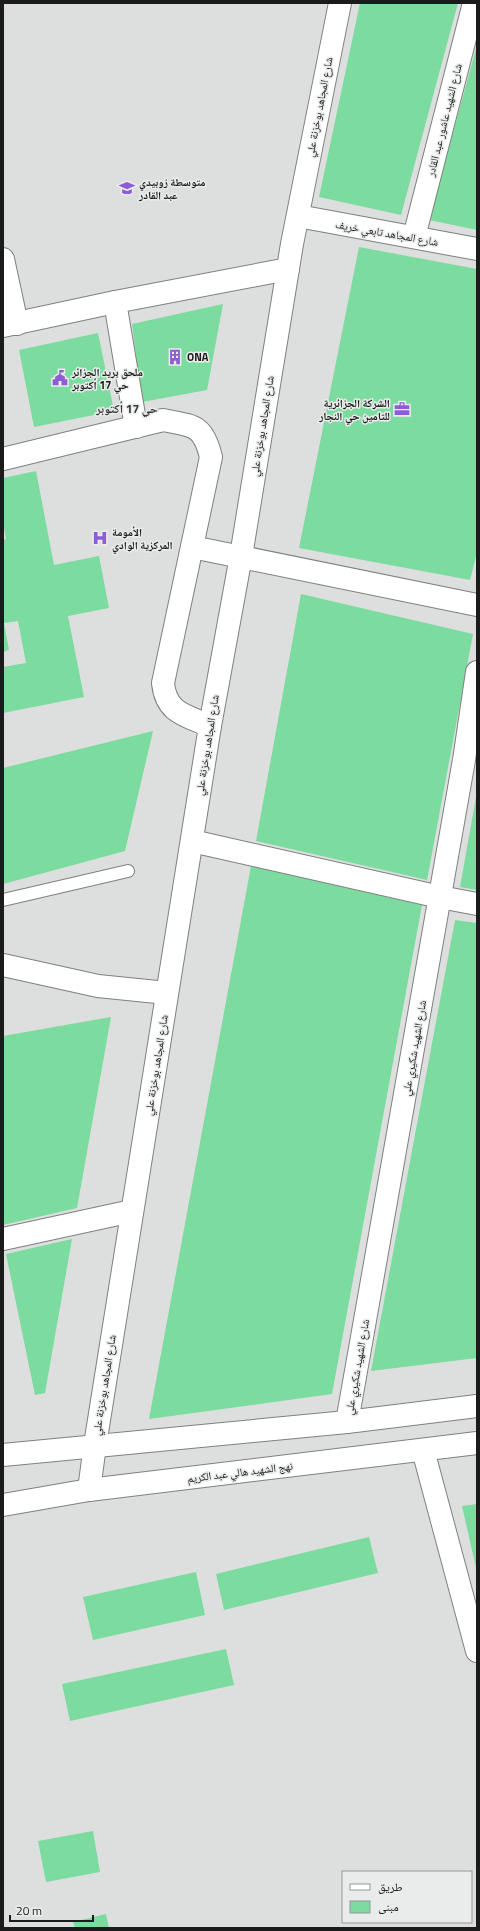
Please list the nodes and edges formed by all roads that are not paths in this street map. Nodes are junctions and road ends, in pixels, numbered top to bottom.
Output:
1 (340, 3) edge
2 (474, 3) edge
3 (298, 216) junction
4 (414, 237) junction
5 (477, 249) edge
6 (3, 260) edge
7 (288, 269) junction
8 (115, 302) junction
9 (10, 325) edge
10 (136, 427) junction
11 (3, 459) edge
12 (192, 547) junction
13 (241, 556) junction
14 (477, 606) edge
15 (477, 672) edge
16 (210, 726) junction
17 (192, 841) junction
18 (128, 871) dead end
19 (440, 897) junction
20 (3, 900) edge
21 (477, 904) edge
22 (3, 965) edge
23 (168, 993) junction
24 (132, 1211) junction
25 (3, 1239) edge
26 (477, 1406) edge
27 (347, 1422) junction
28 (477, 1443) edge
29 (95, 1445) junction
30 (423, 1450) junction
31 (3, 1455) edge
32 (89, 1490) junction
33 (3, 1506) edge
34 (477, 1652) edge

1 - 3 street, شارع المجاهد بوخزنة علي
2 - 4 street, شارع الشهيد عاشور عبد القادر
3 - 4 street, شارع المجاهد تابعي خريف
3 - 7 street, شارع المجاهد بوخزنة علي
4 - 5 street, شارع المجاهد تابعي خريف
6 - 9 street
7 - 8 street
7 - 13 street, شارع المجاهد بوخزنة علي
8 - 9 street
8 - 10 street
10 - 11 street
10 - 12 street
12 - 13 street
12 - 16 street
13 - 14 street
13 - 16 street, شارع المجاهد بوخزنة علي
15 - 19 street, شارع الشهيد شكيري علي
16 - 17 street, شارع المجاهد بوخزنة علي
17 - 19 street
17 - 23 street, شارع المجاهد بوخزنة علي
18 - 20 lane
19 - 21 street
19 - 27 street, شارع الشهيد شكيري علي
22 - 23 street
23 - 24 street, شارع المجاهد بوخزنة علي
24 - 25 street
24 - 29 street, شارع المجاهد بوخزنة علي
26 - 27 street
27 - 29 street
28 - 30 street, نهج الشهيد هالي عبد الكريم
29 - 31 street
29 - 32 street, شارع المجاهد بوخزنة علي
30 - 32 street, نهج الشهيد هالي عبد الكريم
30 - 34 street
32 - 33 street, نهج الشهيد هالي عبد الكريم

